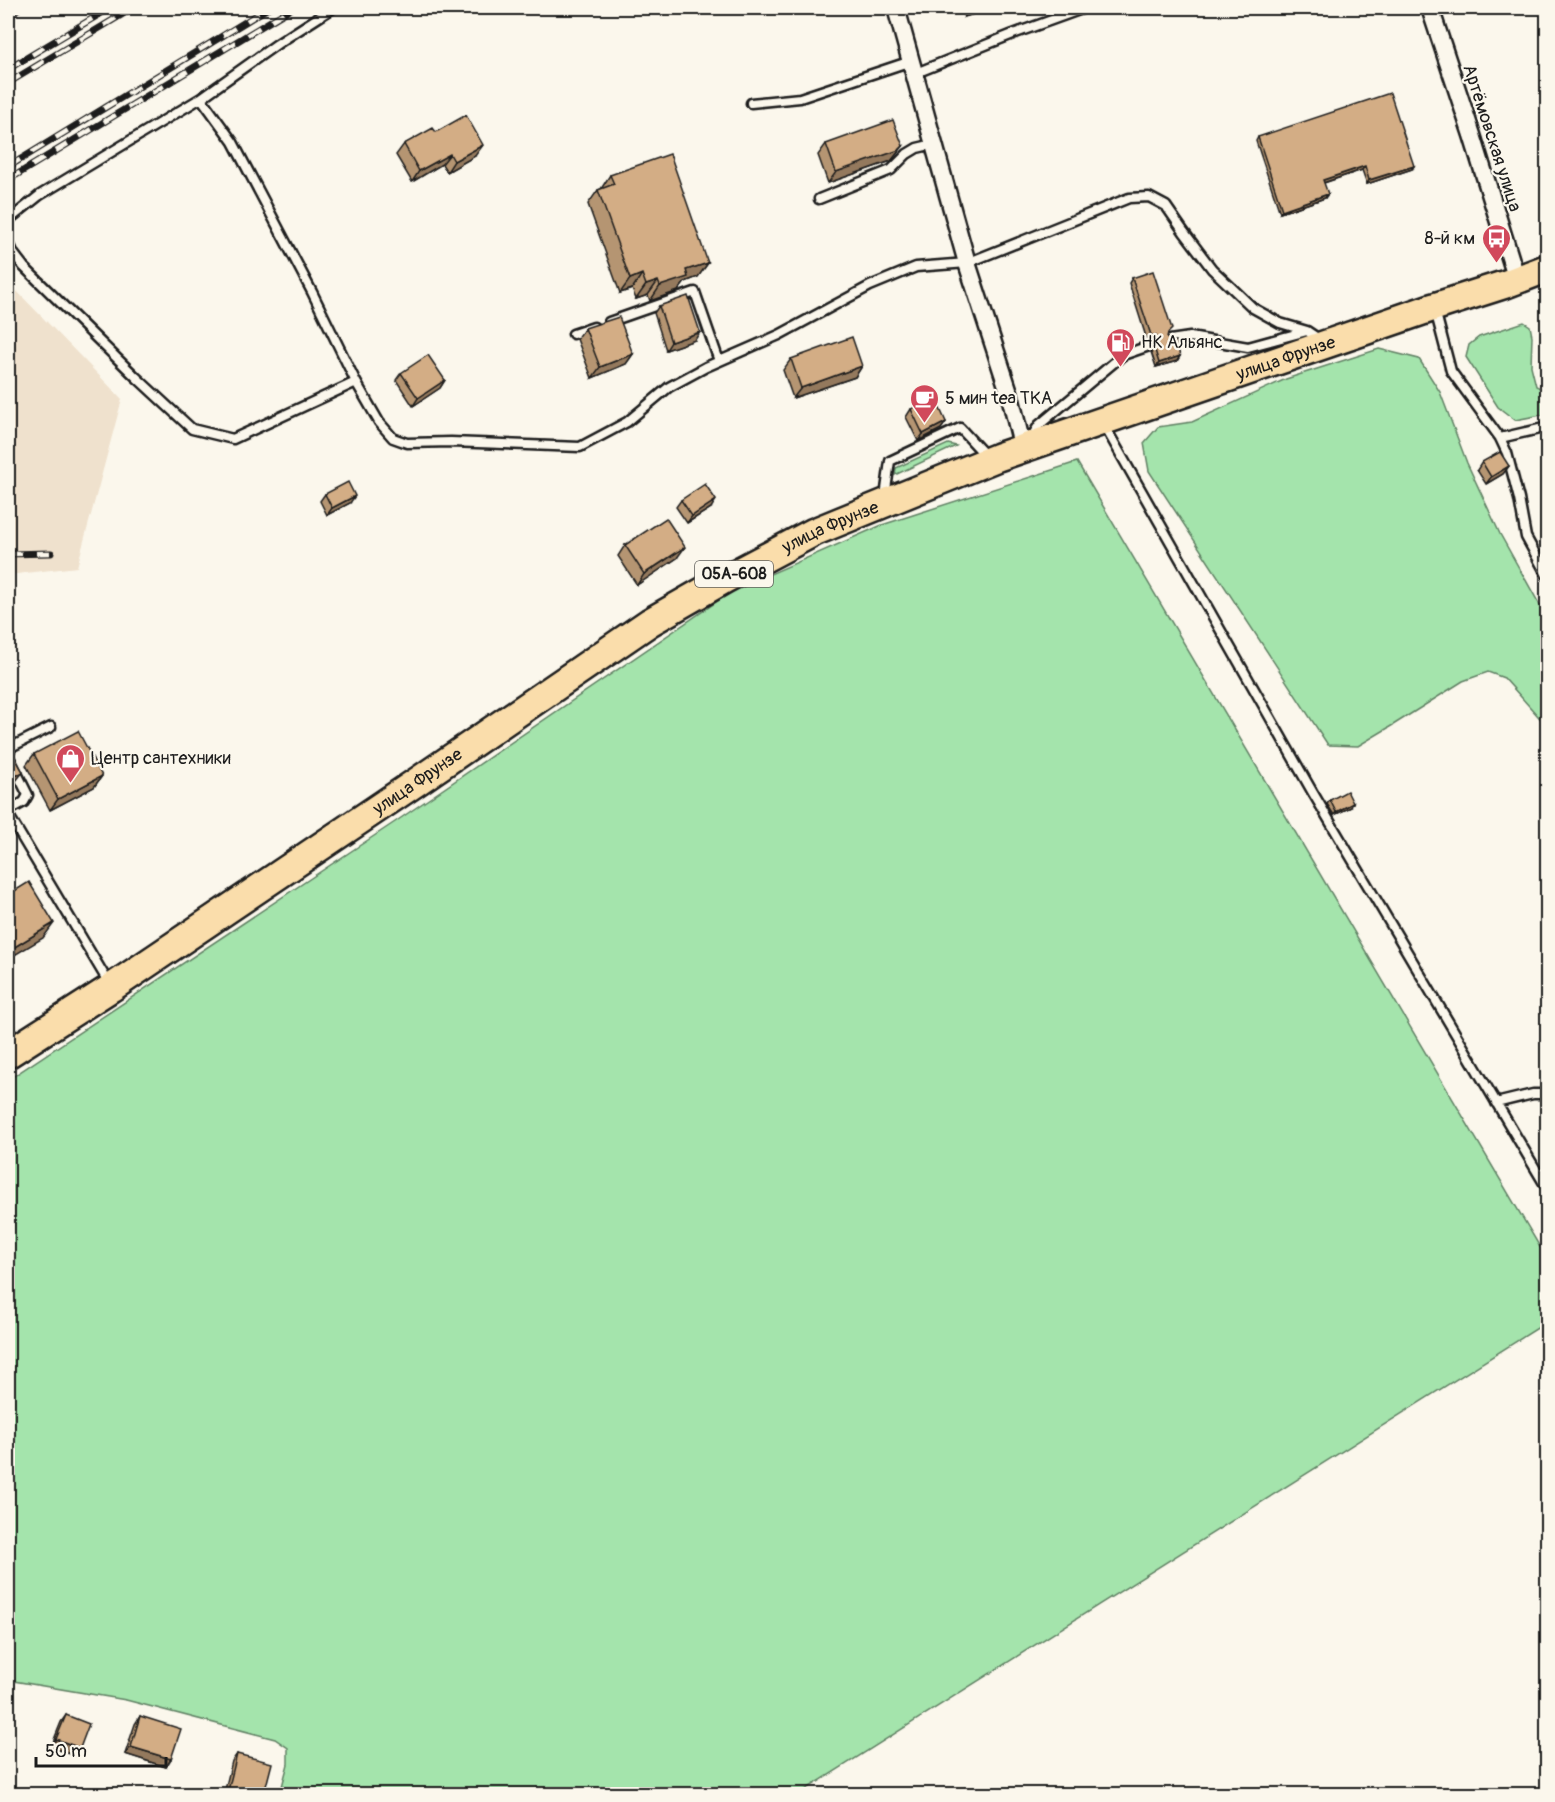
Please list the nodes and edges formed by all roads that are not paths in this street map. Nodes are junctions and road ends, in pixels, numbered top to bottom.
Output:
1 (333, 8) edge
2 (896, 8) edge
3 (1085, 8) edge
4 (1430, 8) edge
5 (914, 67) junction
6 (201, 98) junction
7 (751, 103) dead end
8 (934, 144) junction
9 (819, 199) dead end
10 (8, 233) edge
11 (8, 241) edge
12 (967, 263) junction
13 (1548, 268) edge
14 (1517, 280) junction
15 (1434, 307) junction
16 (573, 334) dead end
17 (1317, 338) junction
18 (1170, 340) edge
19 (1149, 346) dead end
20 (719, 362) junction
21 (356, 382) junction
22 (1102, 422) junction
23 (1548, 427) edge
24 (1500, 438) junction
25 (1023, 449) junction
26 (990, 461) junction
27 (884, 504) junction
28 (1548, 577) edge
29 (51, 727) dead end
30 (8, 812) edge
31 (111, 988) junction
32 (8, 1054) edge
33 (1548, 1094) edge
34 (1496, 1103) junction
35 (1548, 1190) edge

1 - 6 lane
2 - 5 street
3 - 5 lane
4 - 14 street, Артёмовская улица
5 - 7 lane
5 - 8 street
6 - 10 lane
6 - 21 lane
8 - 9 lane
8 - 12 street
11 - 21 lane
12 - 17 lane
12 - 20 lane
12 - 25 street
13 - 14 main road, улица Фрунзе / 05А-608
14 - 15 main road, улица Фрунзе / 05А-608
15 - 17 main road, улица Фрунзе / 05А-608
15 - 24 lane
16 - 20 lane
17 - 18 lane
17 - 22 main road, улица Фрунзе / 05А-608
19 - 25 lane
20 - 21 lane
22 - 25 main road, улица Фрунзе / 05А-608
22 - 34 lane
23 - 24 lane
24 - 28 lane
25 - 26 main road, улица Фрунзе / 05А-608
26 - 27 main road, улица Фрунзе / 05А-608
26 - 27 lane
27 - 31 main road, улица Фрунзе / 05А-608
29 - 30 lane
30 - 31 lane
31 - 32 main road, улица Фрунзе / 05А-608
33 - 34 lane
34 - 35 lane

